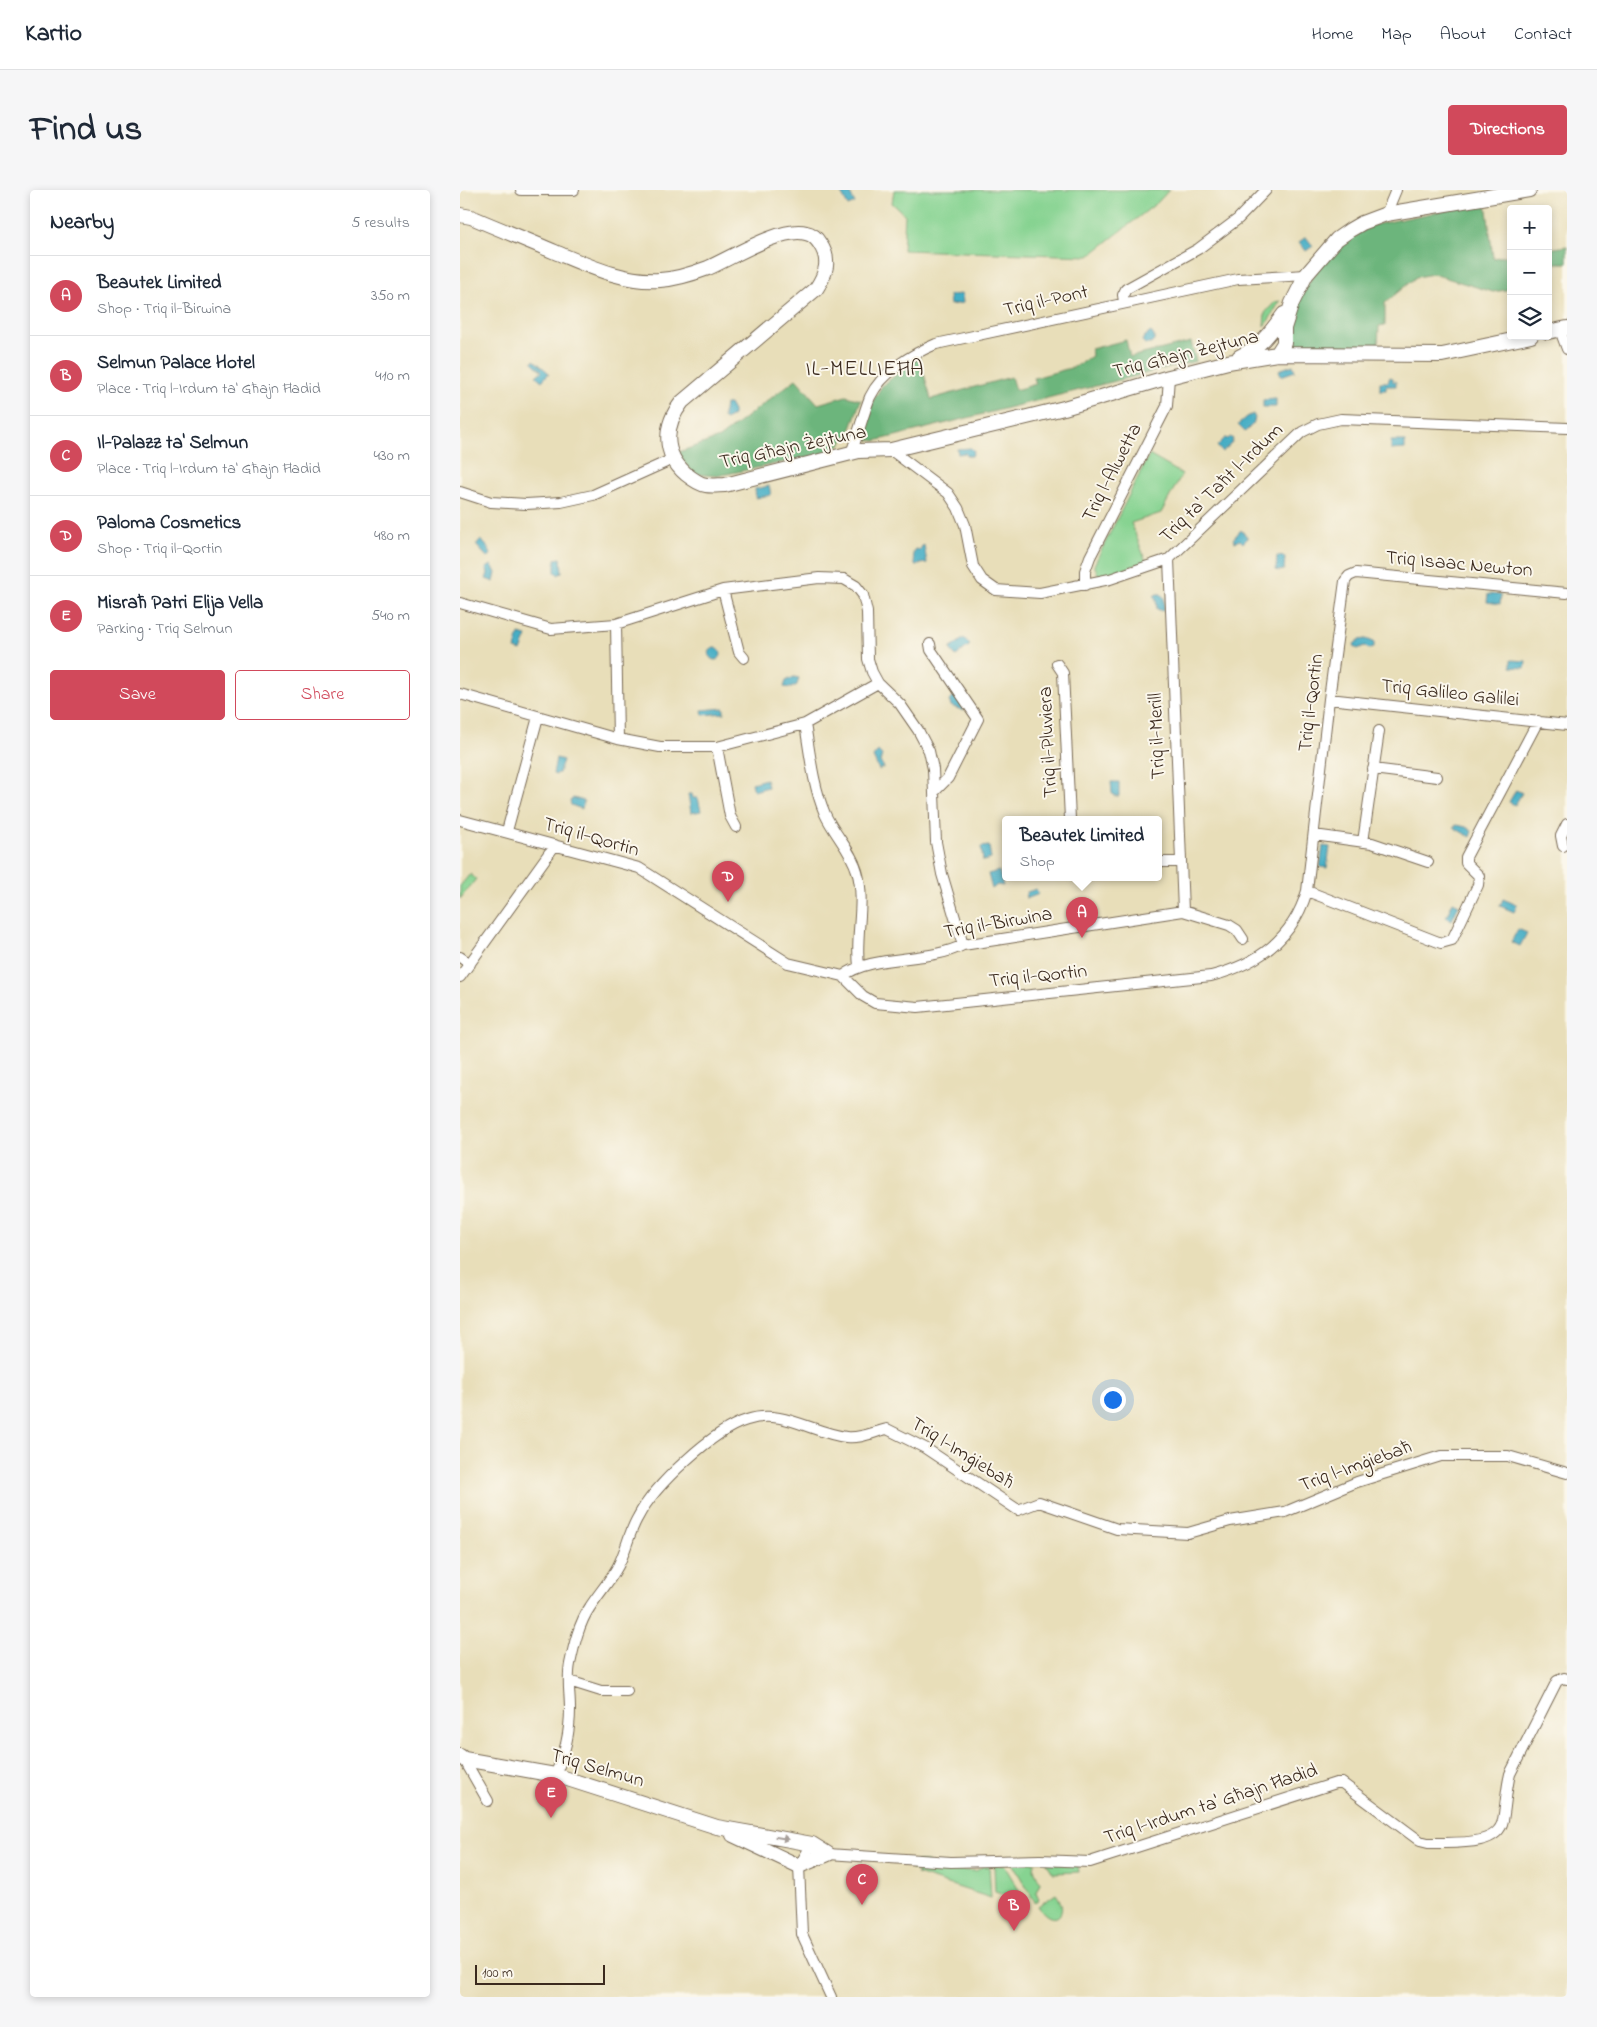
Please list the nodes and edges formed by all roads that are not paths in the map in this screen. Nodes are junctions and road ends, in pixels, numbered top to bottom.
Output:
1 (521, 190) edge
2 (574, 190) edge
3 (1266, 190) edge
4 (1396, 190) edge
5 (1529, 190) edge
6 (1386, 214) junction
7 (460, 215) edge
8 (1306, 275) junction
9 (1124, 302) junction
10 (1292, 303) junction
11 (1558, 330) edge
12 (1512, 340) edge
13 (1567, 349) edge
14 (1268, 351) junction
15 (1169, 377) junction
16 (1567, 428) edge
17 (891, 450) junction
18 (851, 453) junction
19 (673, 459) junction
20 (460, 492) edge
21 (1169, 559) junction
22 (1348, 576) joint
23 (1085, 585) junction
24 (723, 590) junction
25 (1567, 593) edge
26 (460, 603) edge
27 (616, 624) junction
28 (930, 644) dead end
29 (744, 658) dead end
30 (1057, 664) dead end
31 (878, 682) junction
32 (460, 694) edge
33 (1329, 699) junction
34 (538, 716) junction
35 (1538, 721) junction
36 (805, 724) junction
37 (1567, 725) edge
38 (1378, 731) dead end
39 (618, 739) junction
40 (717, 747) junction
41 (1373, 769) junction
42 (1437, 777) dead end
43 (934, 792) junction
44 (1070, 816) edge
45 (460, 821) edge
46 (1567, 824) edge
47 (736, 827) dead end
48 (507, 831) junction
49 (1314, 835) junction
50 (1363, 842) junction
51 (555, 845) junction
52 (1564, 846) dead end
53 (1162, 862) edge
54 (1180, 862) junction
55 (1428, 862) dead end
56 (1307, 891) junction
57 (1183, 911) junction
58 (1243, 939) dead end
59 (857, 942) junction
60 (963, 945) junction
61 (460, 957) edge
62 (470, 964) junction
63 (858, 966) junction
64 (844, 976) junction
65 (460, 977) edge
66 (1567, 1473) edge
67 (1567, 1679) edge
68 (569, 1681) junction
69 (627, 1692) dead end
70 (462, 1757) edge
71 (555, 1775) junction
72 (488, 1801) dead end
73 (717, 1827) junction
74 (812, 1844) junction
75 (828, 1854) junction
76 (799, 1866) junction
77 (831, 1997) edge

1 - 2 street
3 - 9 street
4 - 6 street
5 - 6 street
6 - 8 street
7 - 19 street
8 - 9 street, Triq il-Pont
8 - 10 street
9 - 18 street, Triq il-Pont
10 - 14 street
10 - 14 street
11 - 13 street
12 - 14 street, Triq Għajn Żejtuna
14 - 15 street, Triq Għajn Żejtuna
15 - 17 street, Triq Għajn Żejtuna
15 - 23 street, Triq l-Alwetta
16 - 21 street, Triq ta' Taħt l-Irdum
17 - 18 street, Triq Għajn Żejtuna
17 - 23 street, Triq ta' Taħt l-Irdum
18 - 19 street, Triq Għajn Żejtuna
19 - 20 street
21 - 23 street, Triq ta' Taħt l-Irdum
21 - 54 street, Triq il-Merill
22 - 25 street, Triq Isaac Newton
22 - 33 street, Triq il-Qortin
24 - 27 street
24 - 29 street
24 - 31 street
26 - 27 street
27 - 39 street
28 - 43 street
30 - 44 street, Triq il-Pluviera
31 - 36 street
31 - 43 street
32 - 34 street
33 - 35 street, Triq Galileo Galilei
33 - 49 street, Triq il-Qortin
34 - 39 street
34 - 48 street
35 - 37 street, Triq Galileo Galilei
35 - 56 street
36 - 40 street
36 - 59 street
38 - 41 street
39 - 40 street
40 - 47 street
41 - 42 street
41 - 50 street
43 - 60 street
45 - 48 street, Triq il-Qortin
46 - 52 street
48 - 51 street, Triq il-Qortin
49 - 50 street
49 - 56 street, Triq il-Qortin
50 - 55 street
51 - 62 street
51 - 64 street, Triq il-Qortin
53 - 54 street
54 - 57 street, Triq il-Merill
56 - 64 street, Triq il-Qortin
57 - 58 street, Triq il-Birwina
57 - 60 street, Triq il-Birwina
59 - 63 street
59 - 64 street
60 - 63 street, Triq il-Birwina
61 - 62 street
62 - 65 street
63 - 64 street, Triq il-Birwina
66 - 68 street, Triq l-Imġiebaħ
67 - 75 street, Triq l-Irdum ta' Għajn Ħadid
68 - 69 street
68 - 71 street, Triq l-Imġiebaħ
70 - 71 street, Triq Selmun
70 - 72 street, Triq Selmun
71 - 73 street, Triq Selmun
73 -> 74 street, Triq Selmun
73 - 76 street, Triq Selmun
74 - 75 street, Triq Selmun
74 - 76 street
75 - 76 street
76 - 77 street

